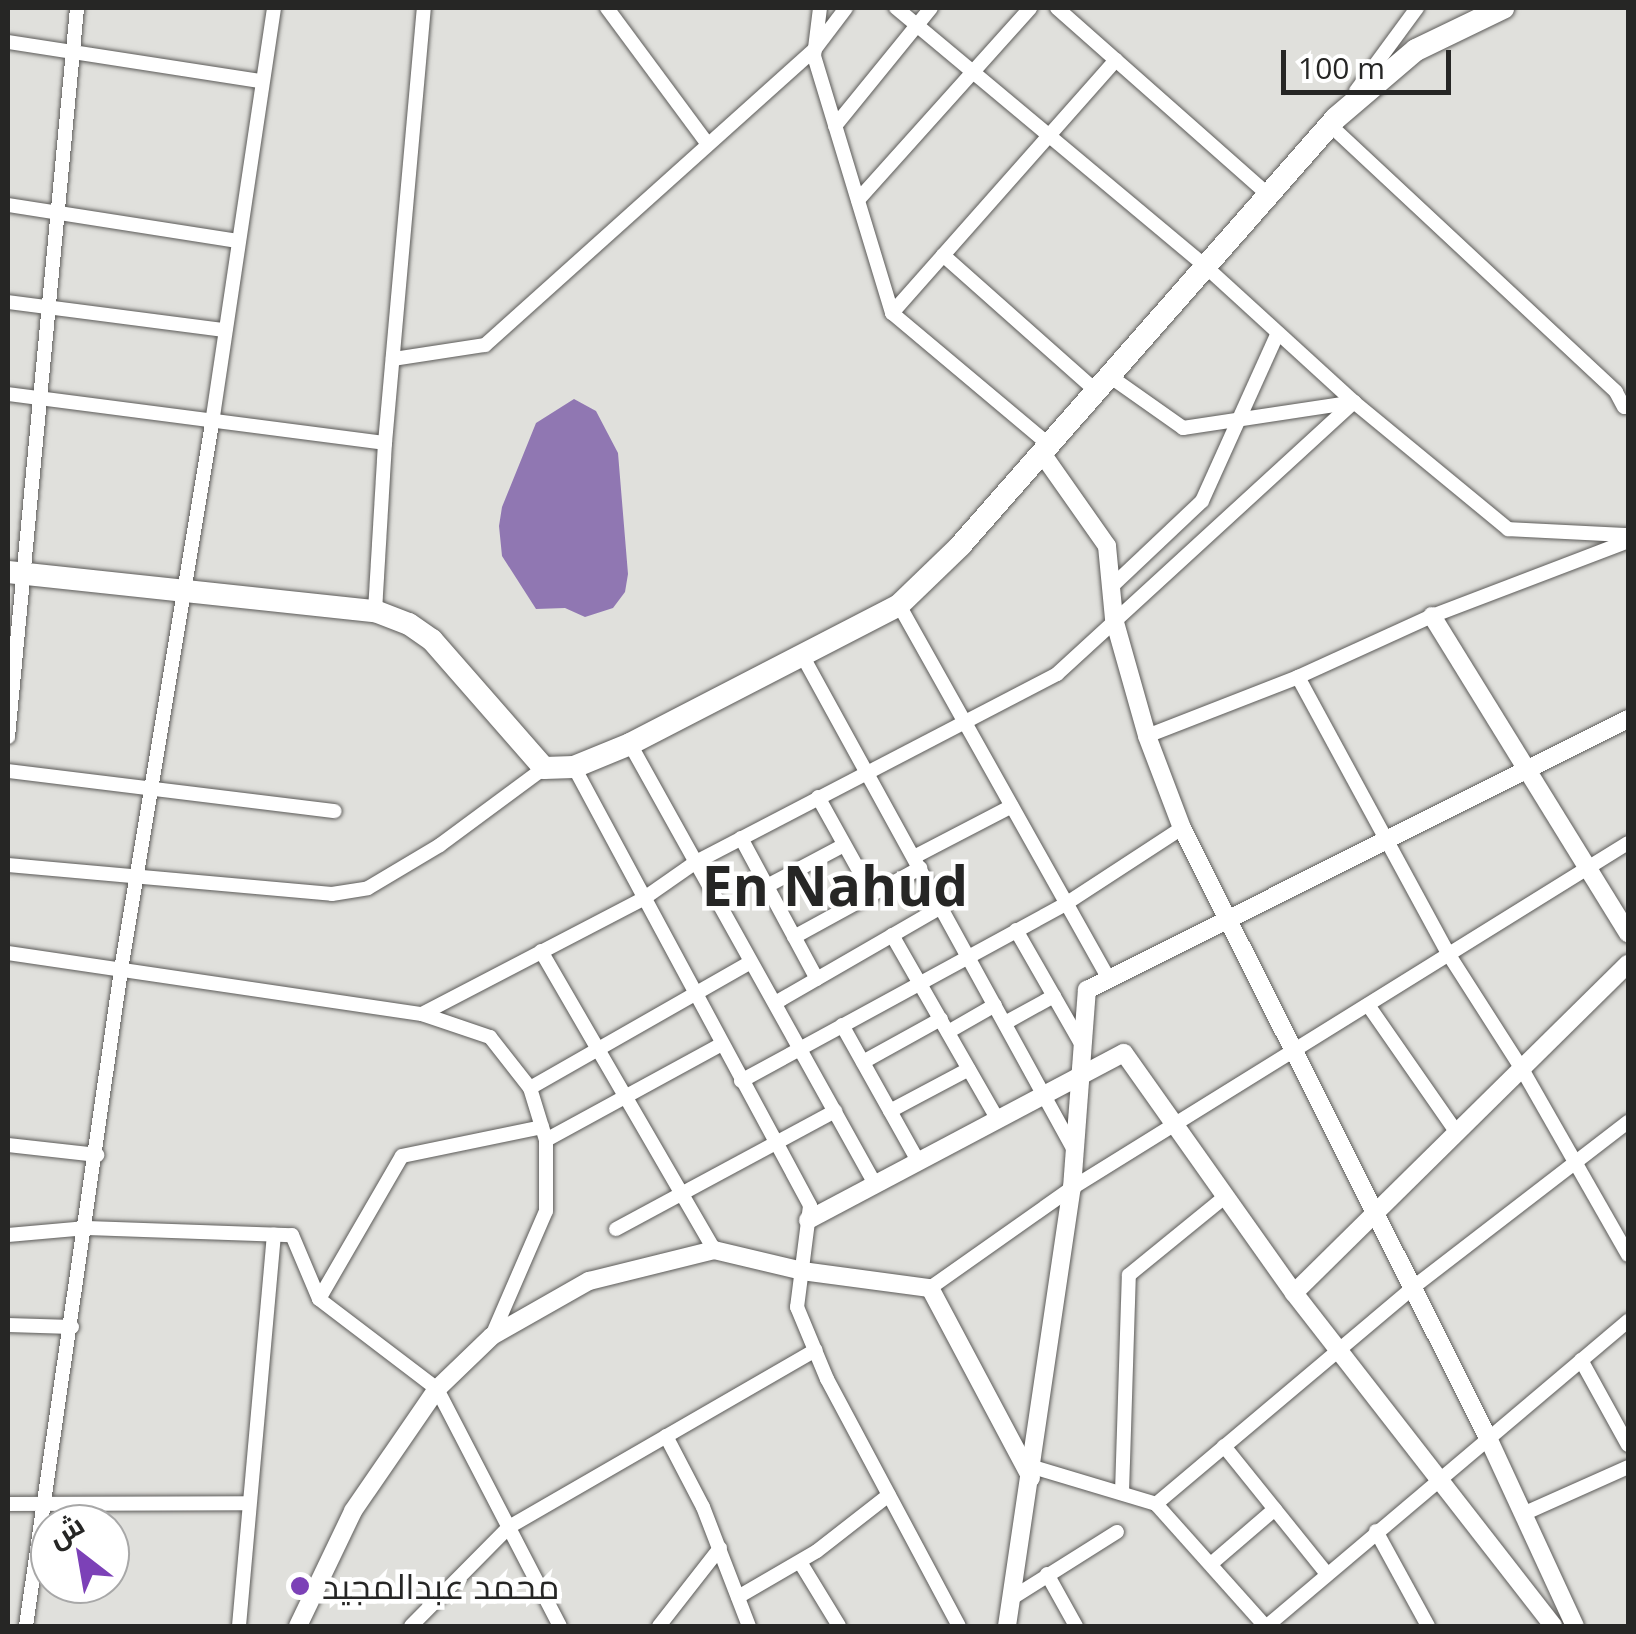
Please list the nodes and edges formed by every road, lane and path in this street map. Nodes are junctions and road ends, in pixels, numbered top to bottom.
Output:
1 (77, 8) edge
2 (274, 8) edge
3 (424, 8) edge
4 (820, 8) edge
5 (846, 8) edge
6 (896, 8) edge
7 (931, 8) edge
8 (1030, 8) edge
9 (1057, 8) edge
10 (1418, 8) edge
11 (1503, 8) edge
12 (612, 11) edge
13 (917, 25) junction
14 (8, 42) edge
15 (815, 49) junction
16 (73, 50) junction
17 (1116, 60) junction
18 (972, 72) junction
19 (262, 82) junction
20 (1333, 121) junction
21 (835, 126) junction
22 (1049, 136) junction
23 (707, 143) junction
24 (1268, 195) junction
25 (858, 200) junction
26 (8, 205) edge
27 (58, 212) junction
28 (237, 241) junction
29 (943, 255) junction
30 (1205, 266) junction
31 (8, 302) edge
32 (48, 306) junction
33 (892, 313) junction
34 (225, 330) junction
35 (1278, 333) junction
36 (393, 359) junction
37 (1102, 383) junction
38 (8, 394) edge
39 (40, 397) junction
40 (1354, 402) junction
41 (1624, 407) dead end
42 (1243, 419) junction
43 (212, 422) junction
44 (385, 443) junction
45 (1044, 448) junction
46 (1628, 538) edge
47 (16, 573) edge
48 (1111, 586) junction
49 (182, 592) junction
50 (900, 604) junction
51 (374, 612) junction
52 (1432, 616) junction
53 (1114, 619) junction
54 (802, 654) junction
55 (1298, 677) junction
56 (1628, 719) edge
57 (963, 720) junction
58 (1147, 736) junction
59 (8, 737) edge
60 (630, 744) junction
61 (574, 767) junction
62 (544, 768) junction
63 (1525, 770) junction
64 (8, 771) edge
65 (866, 771) junction
66 (150, 790) junction
67 (818, 797) junction
68 (1012, 806) junction
69 (335, 811) dead end
70 (1182, 828) junction
71 (741, 838) junction
72 (1386, 840) junction
73 (1628, 843) edge
74 (844, 845) junction
75 (696, 862) junction
76 (917, 863) junction
77 (8, 866) edge
78 (1586, 870) junction
79 (136, 877) junction
80 (767, 886) junction
81 (872, 894) junction
82 (643, 899) junction
83 (1067, 903) junction
84 (941, 907) junction
85 (1229, 918) junction
86 (1016, 930) junction
87 (1628, 933) edge
88 (892, 935) junction
89 (794, 937) junction
90 (542, 951) junction
91 (8, 953) edge
92 (1449, 954) junction
93 (968, 956) junction
94 (752, 962) junction
95 (1628, 964) edge
96 (121, 970) junction
97 (1108, 977) junction
98 (817, 979) junction
99 (919, 982) junction
100 (696, 996) junction
101 (1054, 996) junction
102 (775, 1003) junction
103 (995, 1005) junction
104 (1368, 1005) junction
105 (422, 1014) junction
106 (1005, 1024) junction
107 (842, 1025) junction
108 (944, 1026) junction
109 (720, 1045) junction
110 (1083, 1047) junction
111 (800, 1048) junction
112 (600, 1050) junction
113 (1294, 1050) junction
114 (862, 1062) junction
115 (969, 1069) junction
116 (1522, 1069) junction
117 (1081, 1072) junction
118 (740, 1081) junction
119 (530, 1088) junction
120 (1044, 1092) junction
121 (624, 1098) junction
122 (834, 1111) junction
123 (890, 1111) junction
124 (997, 1118) junction
125 (1628, 1122) edge
126 (1174, 1124) junction
127 (544, 1133) junction
128 (1456, 1134) junction
129 (776, 1144) junction
130 (8, 1146) edge
131 (1075, 1152) junction
132 (97, 1155) junction
133 (918, 1161) junction
134 (1576, 1164) junction
135 (875, 1184) junction
136 (1072, 1188) junction
137 (678, 1193) junction
138 (1226, 1196) junction
139 (1374, 1214) junction
140 (808, 1220) junction
141 (87, 1228) junction
142 (616, 1229) dead end
143 (8, 1235) edge
144 (274, 1235) junction
145 (714, 1250) junction
146 (1628, 1255) edge
147 (802, 1271) junction
148 (930, 1288) junction
149 (1411, 1289) junction
150 (1294, 1292) junction
151 (320, 1299) junction
152 (1628, 1321) edge
153 (8, 1325) edge
154 (72, 1326) junction
155 (492, 1336) junction
156 (1339, 1349) junction
157 (815, 1350) junction
158 (1581, 1360) junction
159 (437, 1389) junction
160 (666, 1436) junction
161 (1488, 1438) junction
162 (1628, 1445) edge
163 (1224, 1446) junction
164 (1628, 1467) edge
165 (1032, 1473) junction
166 (1440, 1478) junction
167 (1122, 1493) junction
168 (889, 1495) junction
169 (247, 1503) junction
170 (46, 1504) edge
171 (1156, 1504) junction
172 (130, 1505) edge
173 (1275, 1509) junction
174 (1523, 1514) junction
175 (510, 1527) junction
176 (1117, 1532) dead end
177 (1376, 1532) junction
178 (720, 1548) junction
179 (800, 1562) junction
180 (1211, 1564) junction
181 (1326, 1573) junction
182 (1047, 1574) junction
183 (738, 1597) junction
184 (1012, 1598) junction
185 (1003, 1624) edge
186 (239, 1626) edge
187 (298, 1626) edge
188 (411, 1626) edge
189 (560, 1626) edge
190 (659, 1626) edge
191 (749, 1626) edge
192 (839, 1626) edge
193 (959, 1626) edge
194 (1076, 1626) edge
195 (1266, 1626) edge
196 (1428, 1626) edge
197 (1553, 1626) edge
198 (1575, 1626) edge

1 - 16 street
2 - 19 street
3 - 36 street
4 - 15 street
5 - 15 street
6 - 13 street
7 - 13 street
8 - 18 street
9 - 17 street
10 - 20 street
11 - 20 highway
12 - 23 street
13 - 18 street
13 - 21 street
14 - 16 street
15 - 21 street
15 - 23 street
16 - 19 street
16 - 27 street
17 - 22 street
17 - 24 street
18 - 22 street
18 - 25 street
19 - 28 street
20 - 24 highway
20 - 41 street
21 - 25 street
22 - 29 street
22 - 30 street
23 - 36 street
24 - 30 highway
25 - 33 street
26 - 27 street
27 - 28 street
27 - 32 street
28 - 34 street
29 - 33 street
29 - 37 street
30 - 35 street
30 - 37 highway
31 - 32 street
32 - 34 street
32 - 39 street
33 - 45 street
34 - 43 street
35 - 40 street
35 - 42 street
36 - 44 street
37 - 42 street
37 - 45 highway
38 - 39 street
39 - 43 street
39 - 47 street
40 - 42 street
40 - 46 street
40 - 53 street
42 - 48 street
43 - 44 street
43 - 49 street
44 - 51 street
45 - 48 street
45 - 50 highway
46 - 52 street
47 - 49 highway
47 - 59 street
48 - 53 street
49 - 51 highway
49 - 66 street
50 - 54 highway
50 - 57 street
51 - 62 highway
52 - 55 street
52 - 63 street
53 - 57 street
53 - 58 street
54 - 60 highway
54 - 65 street
55 - 58 street
55 - 72 street
56 - 63 street
57 - 65 street
57 - 68 street
58 - 70 street
60 - 61 highway
60 - 75 street
61 - 62 highway
61 - 82 street
62 - 79 street
63 - 72 street
63 - 78 street
64 - 66 street
65 - 67 street
65 - 76 street
66 - 69 street
66 - 79 street
67 - 71 street
67 - 74 street
68 - 76 street
68 - 83 street
70 - 83 street
70 - 85 street
71 - 75 street
71 - 80 street
72 - 85 street
72 - 92 street
73 - 78 street
74 - 80 street
74 - 81 street
75 - 82 street
75 - 94 street
76 - 81 street
76 - 84 street
77 - 79 street
78 - 87 street
78 - 92 street
79 - 96 street
80 - 89 street
81 - 89 street
82 - 90 street
82 - 100 street
83 - 86 street
83 - 97 street
84 - 88 street
84 - 93 street
85 - 97 street
85 - 113 street
86 - 93 street
86 - 101 street
88 - 98 street
88 - 99 street
89 - 98 street
90 - 105 street
90 - 112 street
91 - 96 street
92 - 104 street
92 - 116 street
93 - 99 street
93 - 103 street
94 - 100 street
94 - 102 street
95 - 116 street
96 - 105 street
96 - 132 street
97 - 110 street
98 - 102 street
99 - 107 street
99 - 108 street
100 - 109 street
100 - 112 street
101 - 106 street
101 - 110 street
102 - 111 street
103 - 106 street
103 - 108 street
104 - 113 street
104 - 128 street
105 - 119 street
106 - 120 street
107 - 111 street
107 - 114 street
108 - 114 street
108 - 115 street
109 - 118 street
109 - 121 street
110 - 117 street
111 - 118 street
111 - 122 street
112 - 119 street
112 - 121 street
113 - 126 street
113 - 139 street
114 - 123 street
115 - 123 street
115 - 124 street
116 - 128 street
116 - 134 street
117 - 120 street
117 - 126 street
117 - 131 street
118 - 129 street
119 - 127 street
120 - 124 street
120 - 131 street
121 - 127 street
121 - 137 street
122 - 129 street
122 - 135 street
123 - 133 street
124 - 133 street
125 - 134 street
126 - 136 street
126 - 138 street
127 - 151 street
127 - 155 street
128 - 139 street
129 - 137 street
129 - 140 street
130 - 132 street
131 - 136 street
132 - 141 street
133 - 135 street
134 - 146 street
134 - 149 street
135 - 140 street
136 - 148 street
136 - 165 street
137 - 142 street
137 - 145 street
138 - 150 street
138 - 167 street
139 - 149 street
139 - 150 street
140 - 147 street
141 - 143 street
141 - 144 street
141 - 154 street
144 - 151 street
144 - 169 street
145 - 147 street
145 - 155 street
147 - 148 street
147 - 157 street
148 - 165 street
149 - 156 street
149 - 161 street
150 - 156 street
151 - 159 street
152 - 158 street
153 - 154 street
154 - 170 street
155 - 159 street
156 - 163 street
156 - 166 street
157 - 160 street
157 - 168 street
158 - 161 street
158 - 162 street
159 - 175 street
159 - 187 street
160 - 175 street
160 - 178 street
161 - 166 street
161 - 174 street
163 - 171 street
163 - 173 street
164 - 174 street
165 - 167 street
165 - 184 street
166 - 177 street
166 - 197 street
167 - 171 street
168 - 179 street
168 - 193 street
169 - 172 street
169 - 186 street
171 - 180 street
173 - 180 street
173 - 181 street
174 - 198 street
175 - 188 street
175 - 189 street
176 - 182 street
177 - 181 street
177 - 196 street
178 - 183 street
178 - 190 street
179 - 183 street
179 - 192 street
180 - 195 street
181 - 195 street
182 - 184 street
182 - 194 street
183 - 191 street
184 - 185 street

